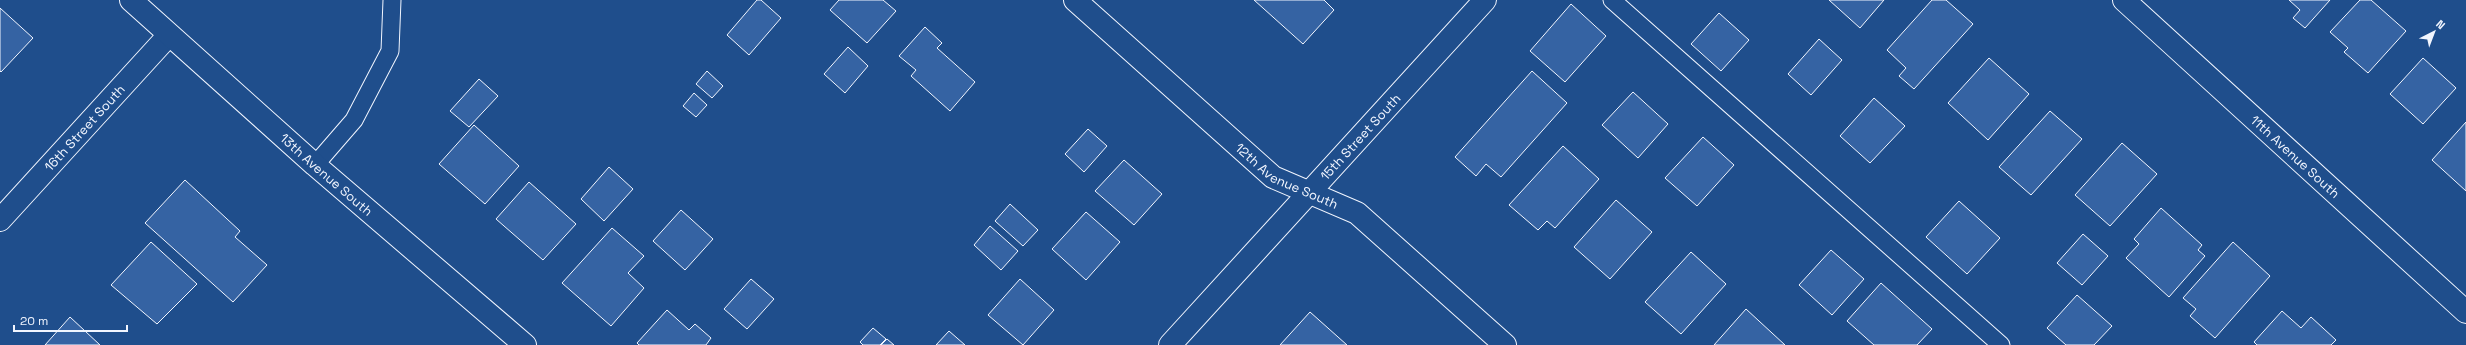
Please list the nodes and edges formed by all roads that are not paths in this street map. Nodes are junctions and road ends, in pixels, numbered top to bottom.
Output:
1 (131, 0) edge
2 (392, 0) edge
3 (1075, 0) edge
4 (1485, 0) edge
5 (1612, 0) edge
6 (2124, 0) edge
7 (169, 35) junction
8 (315, 165) junction
9 (1309, 193) junction
10 (0, 220) edge
11 (2466, 312) edge
12 (525, 345) edge
13 (1170, 345) edge
14 (1505, 345) edge
15 (2001, 345) edge

1 - 7 street, 13th Avenue South
2 - 8 lane
3 - 9 street, 12th Avenue South
4 - 9 street, 15th Street South
5 - 15 lane
6 - 11 street, 11th Avenue South
7 - 8 street, 13th Avenue South
7 - 10 street, 16th Street South
8 - 12 street, 13th Avenue South
9 - 13 street, 15th Street South
9 - 14 street, 12th Avenue South

